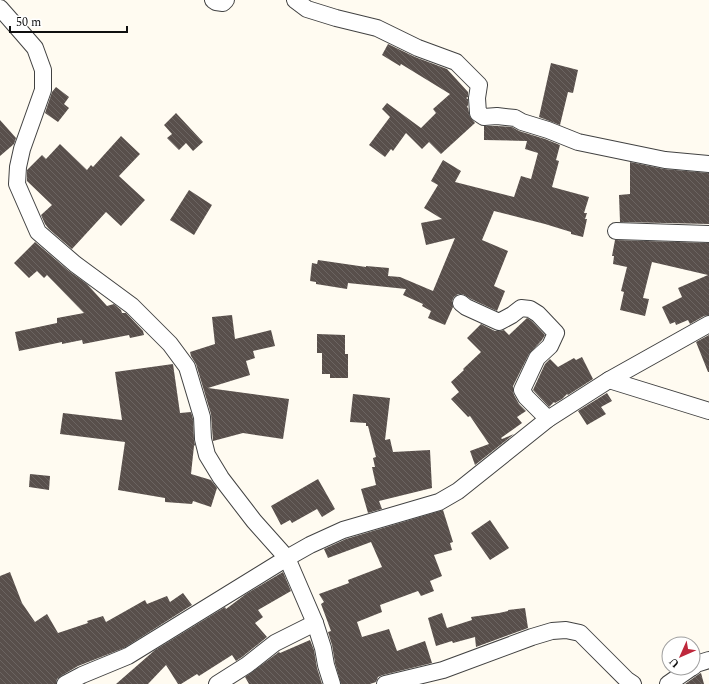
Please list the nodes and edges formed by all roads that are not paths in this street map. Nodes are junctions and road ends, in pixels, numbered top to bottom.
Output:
1 (213, 0) edge
2 (226, 0) edge
3 (295, 0) edge
4 (0, 8) edge
5 (709, 164) edge
6 (616, 231) dead end
7 (709, 234) edge
8 (460, 304) dead end
9 (709, 324) edge
10 (609, 380) junction
11 (709, 411) edge
12 (548, 419) junction
13 (287, 558) junction
14 (316, 623) junction
15 (679, 676) edge
16 (65, 684) edge
17 (217, 684) edge
18 (332, 684) edge
19 (385, 684) edge
20 (633, 684) edge
21 (668, 684) edge

1 - 2 street
3 - 5 street
4 - 13 street
6 - 7 street
8 - 12 street
9 - 10 street
10 - 11 street
10 - 12 street
12 - 13 street
13 - 14 street
13 - 16 street
14 - 17 street
14 - 18 street
15 - 21 street
19 - 20 street

